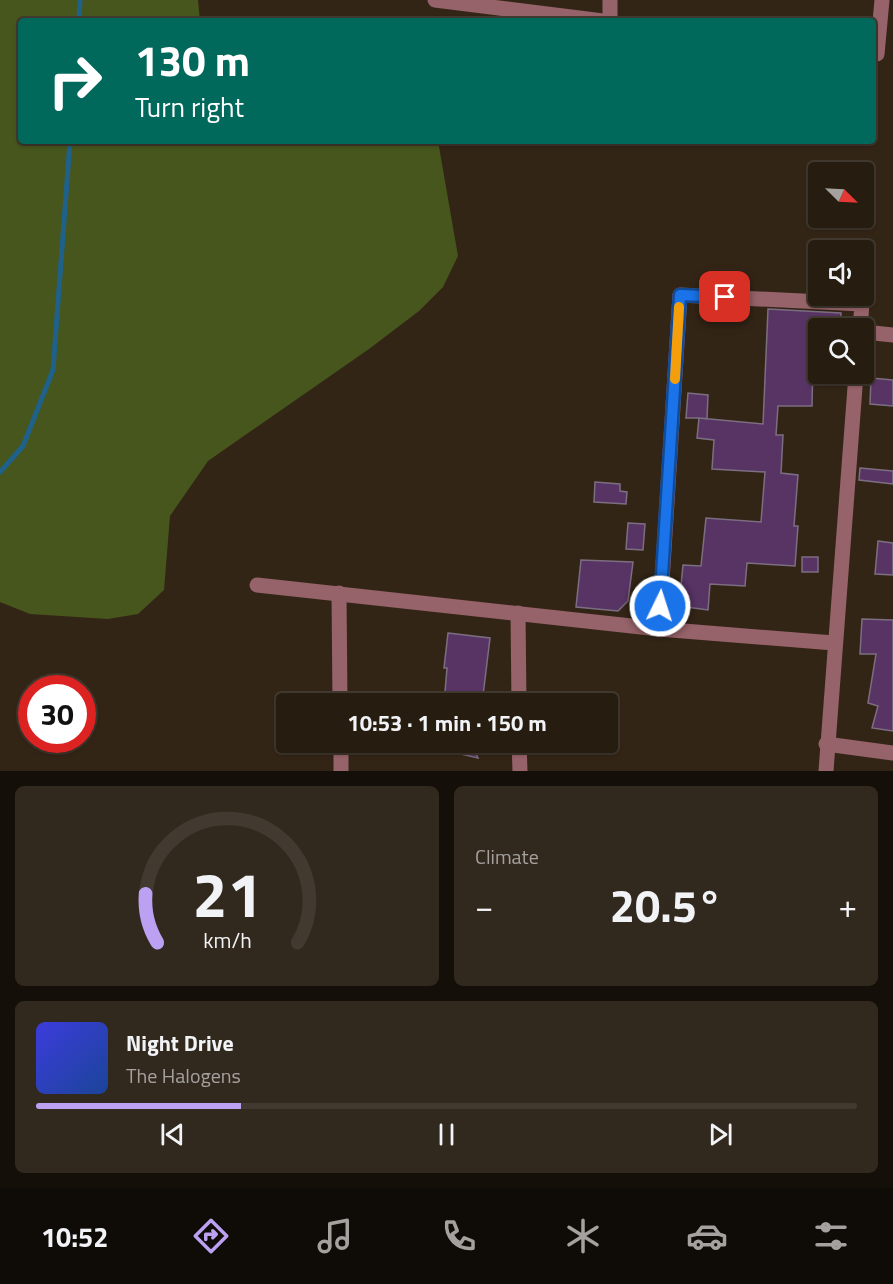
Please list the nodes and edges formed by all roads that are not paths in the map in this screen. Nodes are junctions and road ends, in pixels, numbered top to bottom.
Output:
1 (435, 0) edge
2 (610, 0) edge
3 (882, 0) edge
4 (497, 4) edge
5 (584, 18) edge
6 (610, 18) edge
7 (876, 46) edge
8 (876, 54) edge
9 (893, 56) edge
10 (861, 318) edge
11 (874, 333) edge
12 (893, 335) edge
13 (855, 384) edge
14 (257, 585) dead end
15 (339, 593) junction
16 (518, 613) junction
17 (659, 629) junction
18 (834, 644) junction
19 (340, 693) edge
20 (519, 693) edge
21 (826, 744) junction
22 (341, 753) edge
23 (519, 753) edge
24 (893, 753) edge
25 (341, 771) edge
26 (520, 771) edge
27 (826, 771) edge

1 - 4 street
2 - 6 street
3 - 7 street
4 - 5 street
8 - 9 street
10 - 17 street
11 - 12 street
13 - 18 street
14 - 15 street
15 - 16 street
15 - 19 street
16 - 17 street
16 - 20 street
17 - 18 street
18 - 21 street
21 - 24 street
21 - 27 street
22 - 25 street
23 - 26 street

